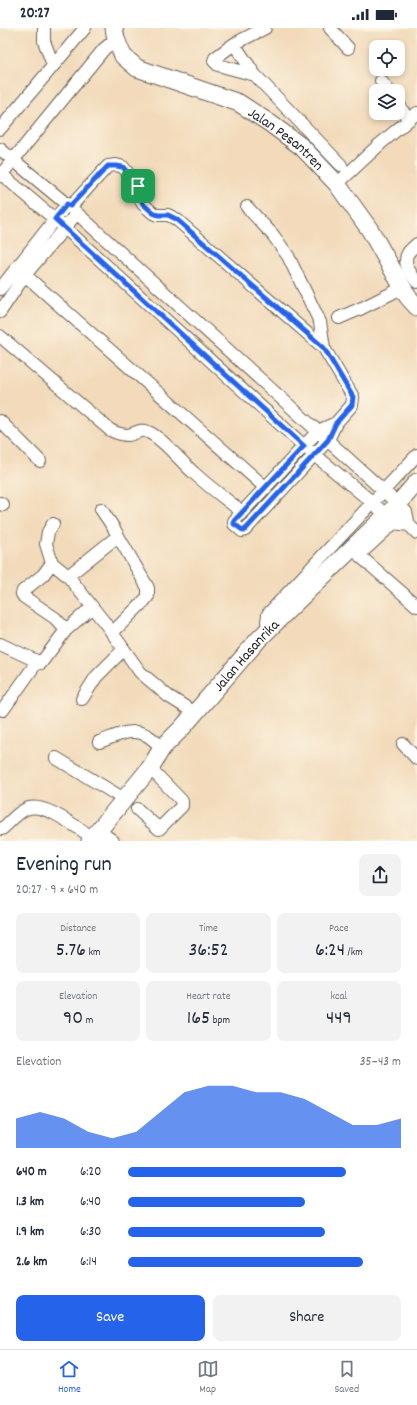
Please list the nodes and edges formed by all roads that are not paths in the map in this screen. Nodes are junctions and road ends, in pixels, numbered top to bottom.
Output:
1 (44, 28) edge
2 (85, 28) edge
3 (265, 28) edge
4 (330, 28) edge
5 (115, 33) edge
6 (234, 44) junction
7 (348, 48) dead end
8 (53, 65) junction
9 (255, 75) junction
10 (381, 81) dead end
11 (383, 84) edge
12 (405, 110) edge
13 (413, 116) edge
14 (0, 129) edge
15 (7, 154) edge
16 (341, 165) dead end
17 (0, 174) edge
18 (337, 184) junction
19 (247, 207) dead end
20 (71, 208) junction
21 (55, 219) junction
22 (64, 227) junction
23 (417, 244) edge
24 (25, 275) junction
25 (410, 285) edge
26 (0, 289) edge
27 (417, 307) edge
28 (0, 312) edge
29 (339, 318) dead end
30 (0, 336) edge
31 (324, 348) junction
32 (0, 421) edge
33 (336, 423) junction
34 (318, 431) junction
35 (328, 440) junction
36 (304, 446) junction
37 (315, 455) junction
38 (417, 455) edge
39 (40, 460) dead end
40 (417, 482) edge
41 (266, 488) junction
42 (383, 491) junction
43 (373, 503) junction
44 (101, 509) dead end
45 (242, 512) junction
46 (396, 513) junction
47 (53, 524) dead end
48 (413, 529) edge
49 (118, 536) junction
50 (52, 563) junction
51 (68, 576) junction
52 (417, 606) edge
53 (92, 608) junction
54 (269, 629) junction
55 (66, 630) junction
56 (112, 633) junction
57 (0, 644) edge
58 (123, 650) junction
59 (37, 662) junction
60 (82, 699) dead end
61 (3, 710) dead end
62 (195, 713) junction
63 (99, 742) dead end
64 (403, 744) dead end
65 (162, 748) junction
66 (56, 758) dead end
67 (417, 759) edge
68 (150, 768) junction
69 (124, 799) junction
70 (137, 810) dead end
71 (2, 829) dead end
72 (93, 836) edge
73 (114, 841) edge

1 - 8 street
2 - 8 street
3 - 6 street
4 - 7 street
5 - 15 street
5 - 18 street, Jalan Pesantren
6 - 9 street
6 - 9 street
8 - 14 street
9 - 16 street
10 - 11 street
12 - 13 street
13 - 18 street
15 - 17 street
15 - 20 street
17 - 21 street
18 - 25 street, Jalan Pesantren
19 - 31 street
20 - 21 street
20 - 22 street
20 - 31 street
20 - 34 street
21 - 22 street
21 - 26 street
22 - 24 street
22 - 36 street
23 - 25 street
24 - 28 street
24 - 41 street
25 - 27 street, Jalan Pesantren
25 - 29 street
30 - 45 street
31 - 33 street
32 - 39 street
33 - 34 street
33 - 35 street
34 - 35 street
34 - 36 street
35 - 37 street
35 - 42 street
36 - 37 street
36 - 41 street
37 - 43 street
37 - 45 street
38 - 42 street
40 - 46 street, Jalan Hasanrika
41 - 45 street
42 - 43 street
42 - 46 street
43 - 46 street
43 - 54 street
44 - 49 street
46 - 48 street
46 - 52 street
46 - 54 street, Jalan Hasanrika
47 - 50 street
49 - 51 street
49 - 56 street
50 - 51 street
50 - 55 street
51 - 53 street
53 - 55 street
53 - 56 street
54 - 62 street, Jalan Hasanrika
55 - 59 street
56 - 58 street
57 - 59 street
58 - 60 street
58 - 62 street
59 - 61 street
62 - 65 street, Jalan Hasanrika
63 - 65 street
64 - 67 street
65 - 68 street, Jalan Hasanrika
66 - 69 street
68 - 69 street, Jalan Hasanrika
68 - 70 street
69 - 72 street, Jalan Hasanrika
71 - 72 street
72 - 73 street

